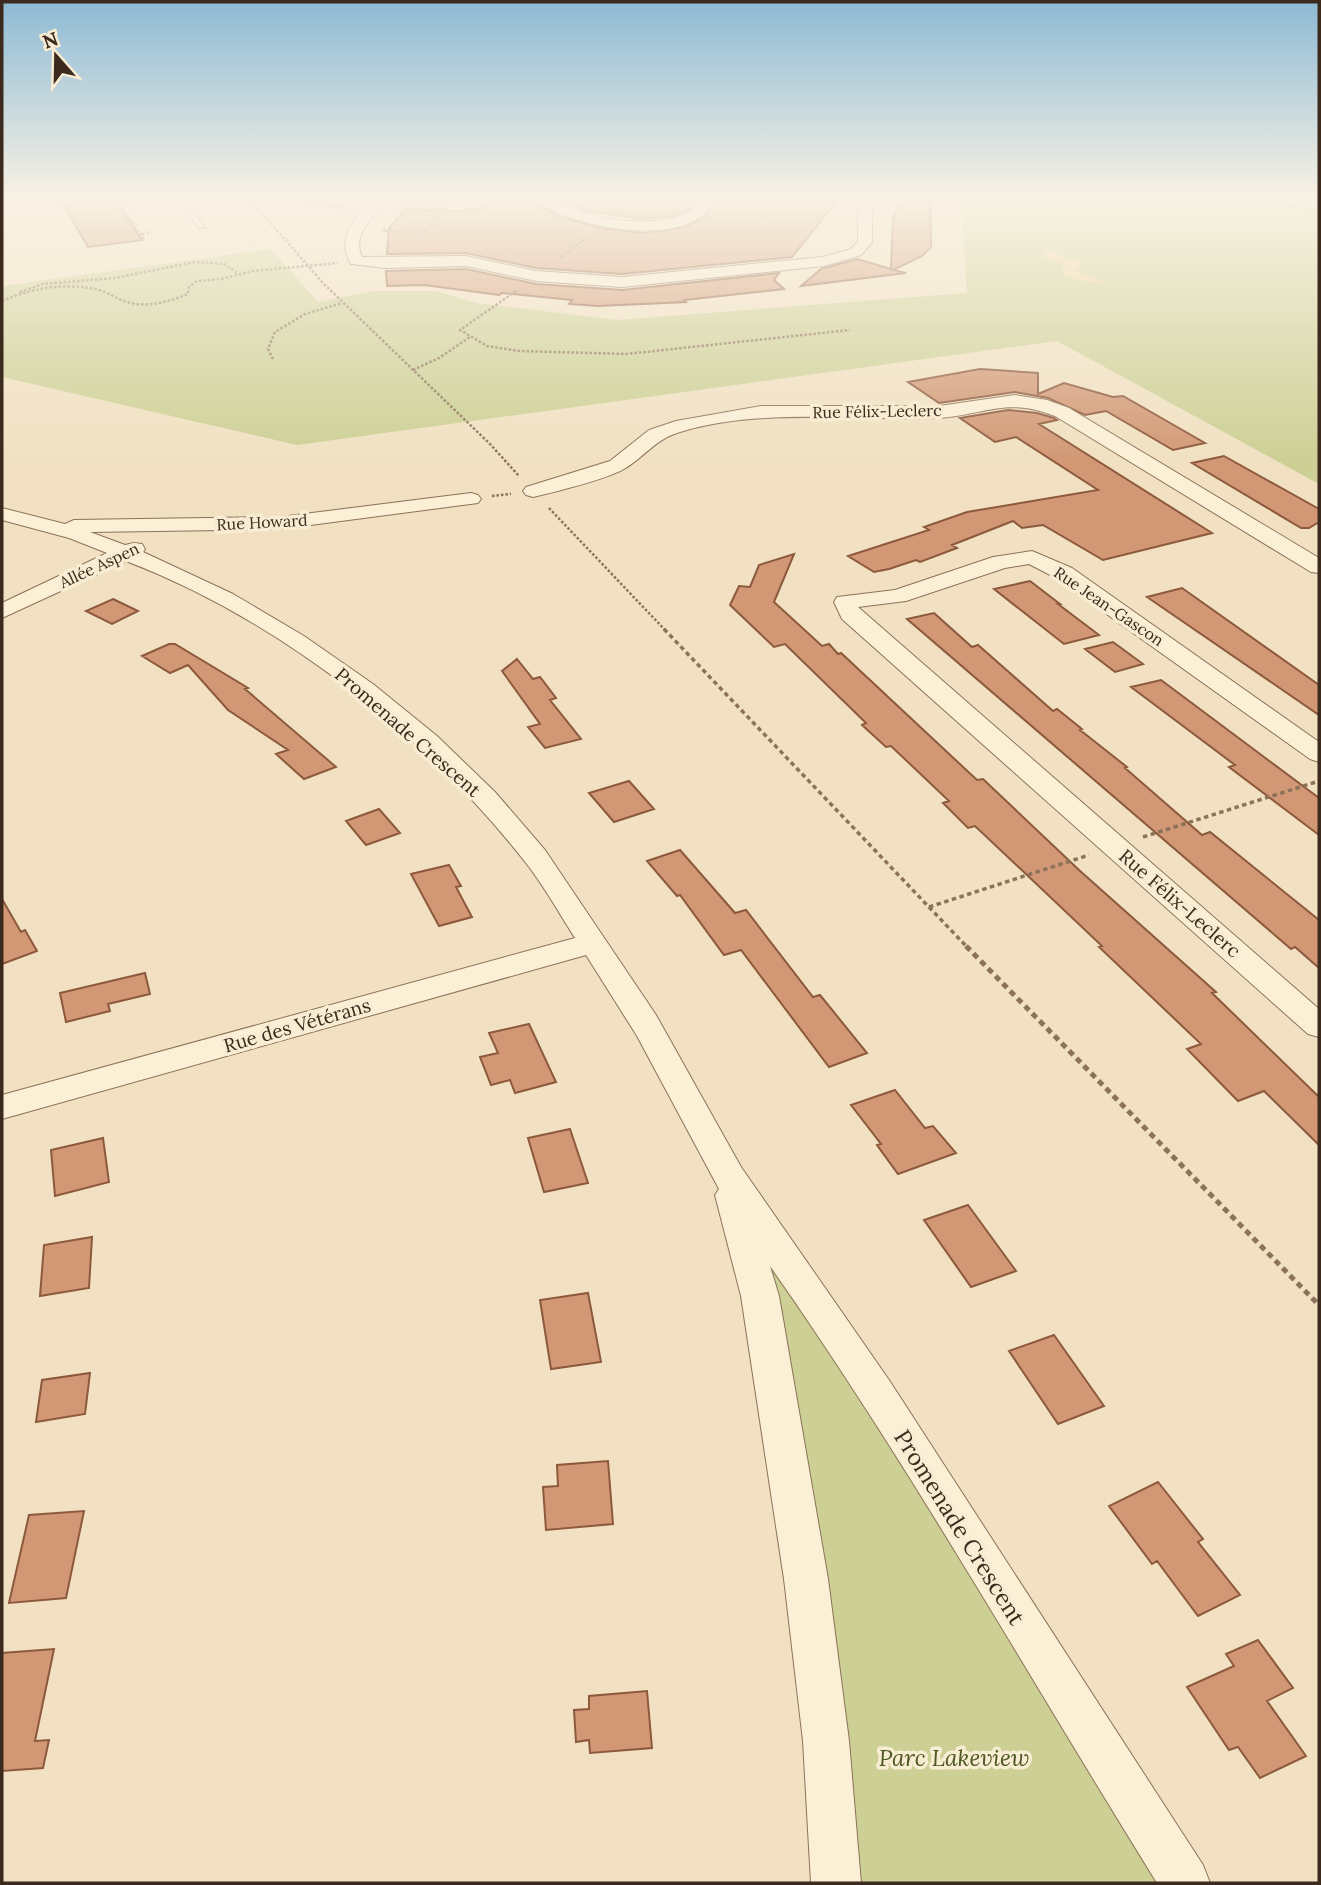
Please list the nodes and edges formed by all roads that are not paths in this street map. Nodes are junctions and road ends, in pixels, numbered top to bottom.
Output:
1 (533, 491) road end
2 (471, 499) road end
3 (2, 514) edge
4 (52, 526) junction
5 (199, 526) junction
6 (125, 552) junction
7 (1319, 567) edge
8 (2, 611) edge
9 (850, 614) joint
10 (1319, 754) edge
11 (593, 943) junction
12 (1319, 1026) edge
13 (2, 1107) edge
14 (728, 1175) junction
15 (836, 1883) edge
16 (1185, 1883) edge

1 - 7 street, Rue Félix-Leclerc
2 - 5 street, Rue Howard
3 - 4 street, Promenade Crescent
4 - 5 street, Rue Howard
4 - 6 street, Promenade Crescent
5 - 6 street, Allée Aspen
6 - 8 street, Allée Aspen
6 - 11 street, Promenade Crescent
9 - 10 street, Rue Jean-Gascon
9 - 12 street, Rue Félix-Leclerc
11 - 13 street, Rue des Vétérans
11 - 14 street, Promenade Crescent
14 - 15 street, Promenade Crescent
14 - 16 street, Promenade Crescent

